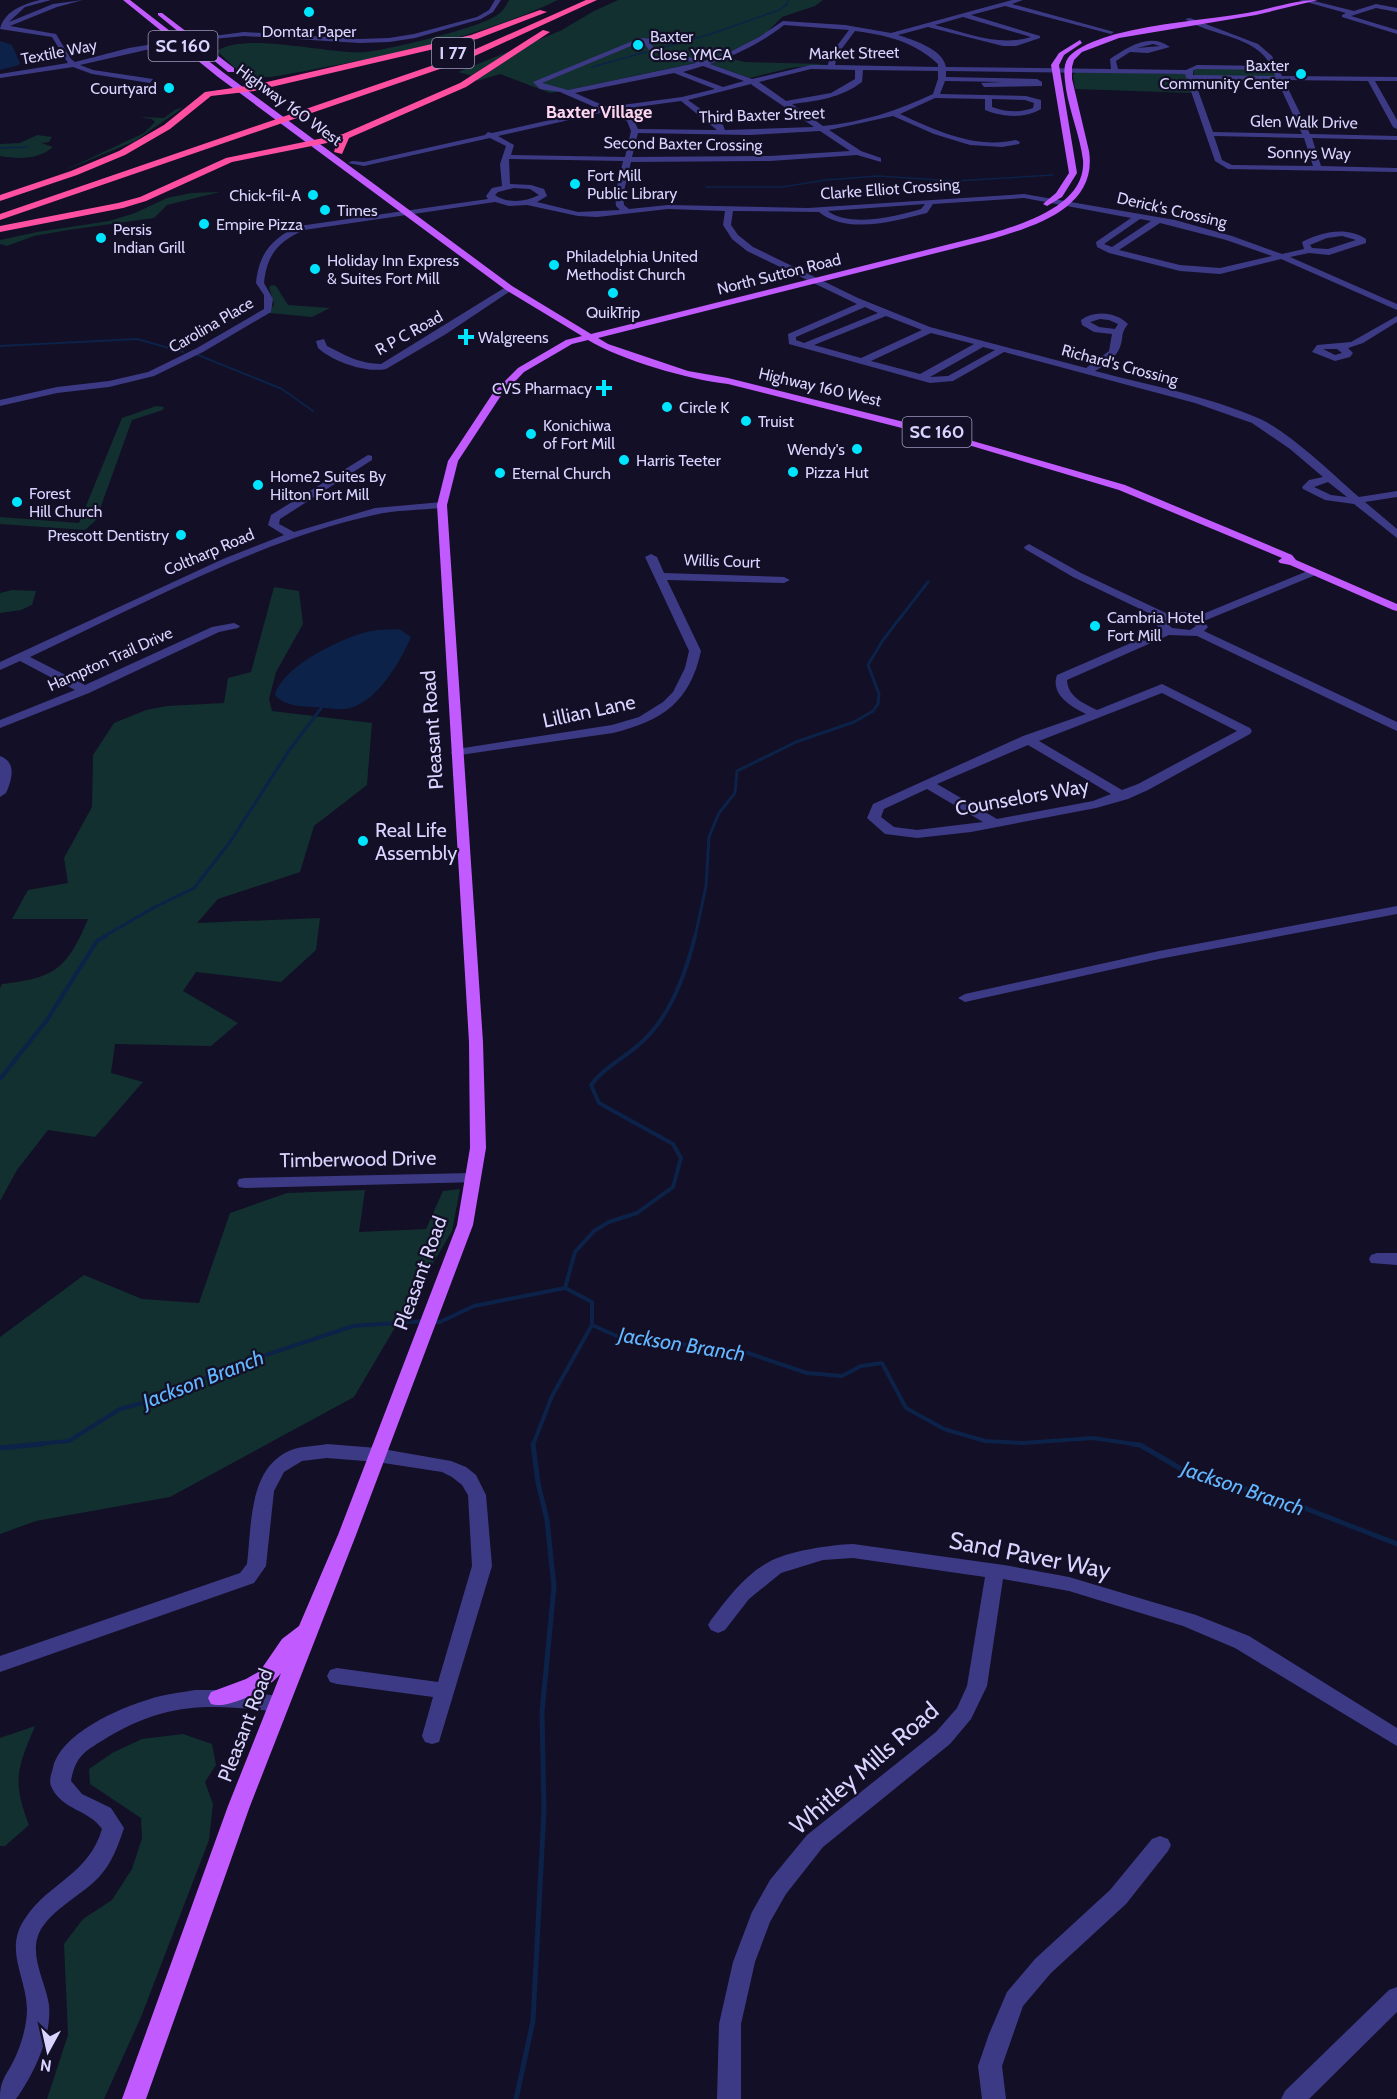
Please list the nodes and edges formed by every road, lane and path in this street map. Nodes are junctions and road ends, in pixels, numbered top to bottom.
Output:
1 (48, 0) edge
2 (80, 0) edge
3 (126, 0) edge
4 (498, 0) edge
5 (1020, 0) edge
6 (1309, 0) edge
7 (582, 1) edge
8 (1004, 4) junction
9 (151, 7) dead end
10 (1397, 10) edge
11 (1353, 13) junction
12 (962, 15) junction
13 (1192, 20) junction
14 (928, 25) junction
15 (1397, 25) edge
16 (1, 27) edge
17 (853, 29) junction
18 (1016, 29) junction
19 (1111, 32) junction
20 (1397, 32) edge
21 (888, 35) junction
22 (983, 39) junction
23 (195, 41) junction
24 (179, 43) junction
25 (1129, 50) dead end
26 (74, 64) junction
27 (704, 64) junction
28 (831, 66) junction
29 (859, 66) junction
30 (942, 67) junction
31 (1276, 68) junction
32 (672, 70) junction
33 (1054, 70) junction
34 (1068, 70) junction
35 (1115, 71) junction
36 (222, 75) junction
37 (1190, 75) junction
38 (0, 76) edge
39 (239, 77) junction
40 (293, 78) junction
41 (942, 79) junction
42 (1281, 79) junction
43 (1397, 79) edge
44 (1371, 80) junction
45 (150, 81) dead end
46 (750, 81) junction
47 (984, 82) junction
48 (254, 88) junction
49 (722, 89) junction
50 (243, 90) junction
51 (565, 93) junction
52 (208, 94) junction
53 (263, 94) dead end
54 (934, 96) junction
55 (987, 97) junction
56 (682, 99) junction
57 (275, 103) dead end
58 (785, 103) junction
59 (1383, 104) junction
60 (1397, 104) edge
61 (608, 109) junction
62 (892, 113) junction
63 (296, 125) junction
64 (1397, 126) edge
65 (821, 128) junction
66 (635, 131) junction
67 (722, 132) junction
68 (488, 134) junction
69 (1211, 134) junction
70 (346, 136) junction
71 (1307, 136) junction
72 (1397, 138) edge
73 (324, 141) junction
74 (1016, 142) dead end
75 (313, 143) junction
76 (280, 150) junction
77 (325, 152) junction
78 (339, 152) junction
79 (858, 153) junction
80 (507, 157) junction
81 (628, 159) junction
82 (878, 160) dead end
83 (362, 167) junction
84 (1318, 168) junction
85 (503, 169) junction
86 (1397, 170) edge
87 (523, 186) junction
88 (506, 187) junction
89 (0, 198) edge
90 (493, 198) junction
91 (540, 199) junction
92 (928, 201) junction
93 (1052, 201) junction
94 (527, 202) junction
95 (1066, 203) junction
96 (0, 206) edge
97 (729, 208) junction
98 (821, 209) junction
99 (558, 210) junction
100 (406, 212) junction
101 (628, 212) junction
102 (1139, 216) junction
103 (0, 217) edge
104 (1159, 220) junction
105 (0, 229) edge
106 (1309, 250) junction
107 (1112, 251) junction
108 (1283, 257) junction
109 (806, 275) junction
110 (816, 280) junction
111 (509, 288) junction
112 (865, 304) junction
113 (1397, 307) edge
114 (885, 313) junction
115 (1397, 319) edge
116 (930, 330) junction
117 (1117, 332) dead end
118 (590, 335) junction
119 (321, 341) dead end
120 (981, 344) junction
121 (804, 346) junction
122 (1341, 348) dead end
123 (1002, 350) junction
124 (861, 362) junction
125 (1087, 372) junction
126 (921, 378) junction
127 (0, 404) edge
128 (368, 458) dead end
129 (1330, 478) junction
130 (1397, 494) edge
131 (1356, 500) junction
132 (442, 505) junction
133 (1397, 522) edge
134 (1382, 524) junction
135 (1397, 535) edge
136 (294, 536) junction
137 (1029, 547) dead end
138 (651, 557) dead end
139 (1297, 564) junction
140 (1314, 572) junction
141 (660, 576) junction
142 (784, 580) dead end
143 (1397, 608) edge
144 (1166, 617) junction
145 (1196, 623) junction
146 (234, 626) dead end
147 (1168, 631) junction
148 (21, 657) junction
149 (0, 666) edge
150 (85, 690) junction
151 (1096, 716) junction
152 (0, 724) edge
153 (1397, 727) edge
154 (1027, 739) junction
155 (457, 753) junction
156 (0, 760) edge
157 (927, 784) junction
158 (0, 793) edge
159 (1123, 796) junction
160 (994, 823) junction
161 (1397, 910) edge
162 (965, 998) dead end
163 (472, 1178) junction
164 (245, 1183) dead end
165 (1377, 1259) dead end
166 (1397, 1259) edge
167 (377, 1455) junction
168 (995, 1571) junction
169 (718, 1625) dead end
170 (307, 1630) junction
171 (0, 1664) edge
172 (337, 1676) dead end
173 (445, 1691) junction
174 (218, 1698) junction
175 (279, 1704) junction
176 (432, 1736) dead end
177 (1397, 1738) edge
178 (1160, 1845) dead end
179 (1397, 1998) edge
180 (0, 2099) edge
181 (134, 2099) edge
182 (729, 2099) edge
183 (994, 2099) edge
184 (1293, 2099) edge

1 - 16 street
2 - 16 street
3 - 24 main road, Highway 160 West / SC 160
4 - 23 street
5 - 8 street
6 - 11 street
6 - 13 main road
7 - 40 highway
7 - 70 highway
7 - 96 highway, I 77
7 - 103 highway, I 77
8 - 12 street
8 - 19 street
9 - 23 main road, Highway 160 West / SC 160
10 - 11 street
11 - 15 street
11 - 20 street
12 - 14 street
12 - 18 street
13 - 19 main road
13 - 31 street
13 - 34 main road
14 - 21 street
14 - 22 street
16 - 26 street
17 - 21 street
17 - 27 street
17 - 28 street
18 - 22 street
18 - 22 street
19 - 33 main road
21 - 30 street
23 - 39 main road, Highway 160 West / SC 160
24 - 26 street, Textile Way
24 - 36 main road, Highway 160 West / SC 160
25 - 35 street
26 - 38 street, Textile Way
26 - 45 street
27 - 32 street
27 - 46 street
27 - 51 street
28 - 29 street, Market Street
28 - 46 street, Market Street
29 - 30 street, Market Street
29 - 58 street
30 - 33 street, Market Street
30 - 41 street
31 - 37 street
31 - 42 street
32 - 49 street
32 - 51 street
33 - 34 street, Market Street
33 - 93 main road, North Sutton Road
34 - 35 street, Market Street
34 - 95 main road, North Sutton Road
35 - 37 street, Market Street
36 - 50 main road, Highway 160 West / SC 160
36 - 52 highway
37 - 42 street
37 - 69 street
39 - 40 highway
39 - 48 main road, Highway 160 West
40 - 48 highway
41 - 47 street
41 - 54 street
42 - 44 street
42 - 71 street
43 - 44 street
44 - 59 street
46 - 49 street, Market Street
46 - 58 street
47 - 47 street
47 - 55 street
48 - 50 highway
48 - 53 main road, Highway 160 West
49 - 56 street, Market Street
50 - 52 highway
50 - 63 main road, Highway 160 West
51 - 61 street
52 - 89 highway
54 - 55 street
54 - 62 street, Third Baxter Street
55 - 55 street
56 - 61 street, Market Street
56 - 67 street
57 - 63 main road, Highway 160 West
58 - 65 street
59 - 60 street
59 - 64 street
61 - 66 street
61 - 68 street, Market Street
62 - 65 street, Third Baxter Street
62 - 74 street
63 - 73 main road, Highway 160 West
63 - 75 main road, Highway 160 West
65 - 67 street, Third Baxter Street
65 - 79 street
66 - 67 street, Third Baxter Street
66 - 81 street
68 - 80 street
68 - 83 street, Market Street
69 - 71 street, Glen Walk Drive
69 - 84 street, Sonnys Way
70 - 73 highway
70 - 78 highway
71 - 72 street, Glen Walk Drive
71 - 84 street
73 - 75 highway
73 - 78 main road, Highway 160 West
75 - 76 highway
75 - 77 main road, Highway 160 West
76 - 77 highway
76 - 105 highway
77 - 100 main road, Highway 160 West
78 - 83 main road, Highway 160 West
79 - 81 street, Second Baxter Crossing
79 - 82 street
80 - 81 street, Second Baxter Crossing
80 - 85 street
81 - 101 street
83 - 100 main road, Highway 160 West
84 - 86 street, Sonnys Way
85 - 87 street
85 - 88 street
87 - 88 street
87 - 91 street
88 - 90 street
90 - 94 street
90 - 100 street
91 - 94 street
91 - 99 street
92 - 93 street, Clarke Elliot Crossing
92 - 98 street, Clarke Elliot Crossing
92 - 98 street
93 - 95 street, Derick's Crossing
93 - 109 main road, North Sutton Road
94 - 99 street, Clarke Elliot Crossing
95 - 102 street, Derick's Crossing
95 - 110 main road, North Sutton Road
97 - 98 street, Clarke Elliot Crossing
97 - 101 street, Clarke Elliot Crossing
97 - 109 street, Richard's Crossing
99 - 101 street, Clarke Elliot Crossing
100 - 111 main road, Highway 160 West / SC 160
100 - 127 street, Carolina Place
102 - 104 street, Derick's Crossing
102 - 107 street
104 - 107 street
104 - 108 street, Derick's Crossing
106 - 106 street
106 - 108 street
107 - 108 street
108 - 113 street, Derick's Crossing
109 - 110 street, Richard's Crossing
109 - 118 main road, North Sutton Road
110 - 112 street, Richard's Crossing
110 - 118 main road, North Sutton Road
111 - 118 main road, Highway 160 West / SC 160
111 - 119 street, R P C Road
112 - 114 street, Richard's Crossing
112 - 121 street
114 - 116 street, Richard's Crossing
114 - 121 street
115 - 122 street
116 - 120 street, Richard's Crossing
116 - 124 street
117 - 125 street
118 - 132 main road, Pleasant Road
118 - 139 main road, Highway 160 West / SC 160
120 - 123 street, Richard's Crossing
120 - 126 street
121 - 124 street
123 - 125 street, Richard's Crossing
123 - 126 street
124 - 126 street
125 - 129 street, Richard's Crossing
128 - 136 street
129 - 131 street, Richard's Crossing
129 - 131 street
130 - 131 street
131 - 134 street, Richard's Crossing
132 - 136 street, Coltharp Road
132 - 155 main road, Pleasant Road
133 - 134 street
134 - 135 street, Richard's Crossing
136 - 148 street, Coltharp Road
137 - 144 street
138 - 141 street, Lillian Lane
139 - 140 main road, Highway 160 West / SC 160
139 - 145 street
140 - 143 main road, Highway 160 West / SC 160
140 - 145 street
141 - 142 street, Willis Court
141 - 155 street, Lillian Lane
144 - 145 street
144 - 147 street
145 - 147 street
145 - 153 street
146 - 150 street, Hampton Trail Drive
147 - 151 street
148 - 149 street, Coltharp Road
148 - 150 street
150 - 152 street, Hampton Trail Drive
151 - 154 street, Counselors Way
151 - 159 street, Counselors Way
154 - 157 street, Counselors Way
154 - 159 street
155 - 163 main road, Pleasant Road
156 - 158 street
157 - 160 street
157 - 160 street, Counselors Way
159 - 160 street, Counselors Way
161 - 162 street
163 - 164 street, Timberwood Drive
163 - 167 main road, Pleasant Road
165 - 166 street
167 - 170 main road, Pleasant Road
167 - 171 street
167 - 173 street
168 - 169 street, Sand Paver Way
168 - 177 street, Sand Paver Way
168 - 182 street, Whitley Mills Road
170 - 174 main road
170 - 175 main road, Pleasant Road
172 - 173 street
173 - 176 street
174 - 175 street
174 - 180 street
175 - 181 main road, Pleasant Road
178 - 183 street
179 - 184 street

